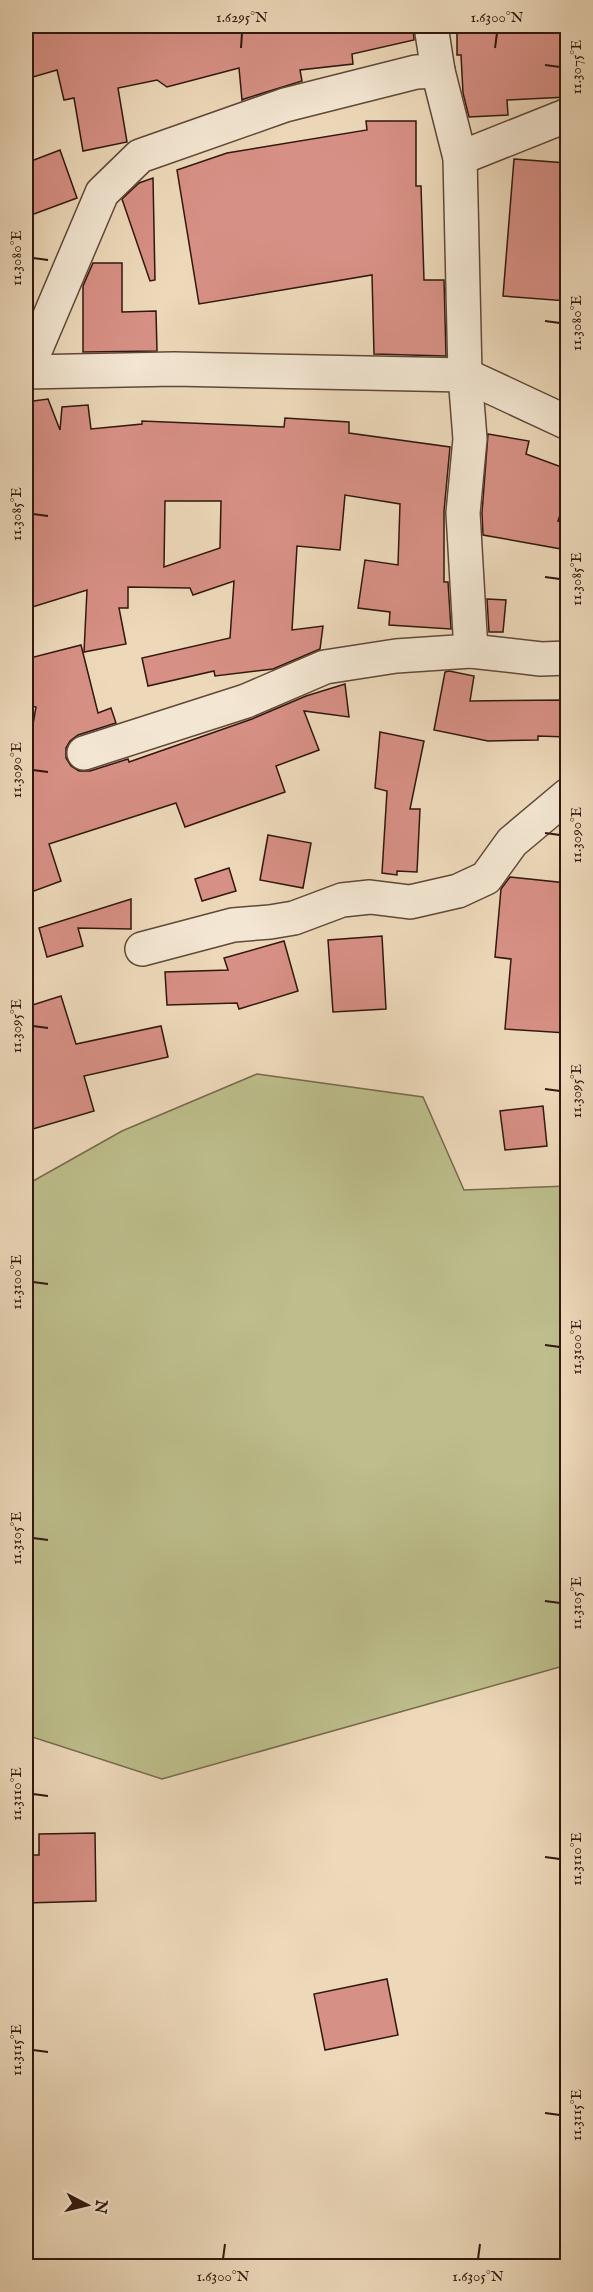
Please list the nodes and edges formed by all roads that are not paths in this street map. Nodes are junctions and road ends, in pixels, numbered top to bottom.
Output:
1 (431, 26) edge
2 (438, 72) junction
3 (567, 115) edge
4 (460, 158) junction
5 (26, 372) edge
6 (465, 375) junction
7 (567, 423) edge
8 (471, 651) junction
9 (567, 658) edge
10 (84, 753) dead end
11 (567, 795) edge
12 (142, 949) dead end

1 - 2 street
2 - 4 street
2 - 5 street
3 - 4 street
4 - 6 street
5 - 6 street
6 - 7 street
6 - 8 street
8 - 9 street
8 - 10 street
11 - 12 street

